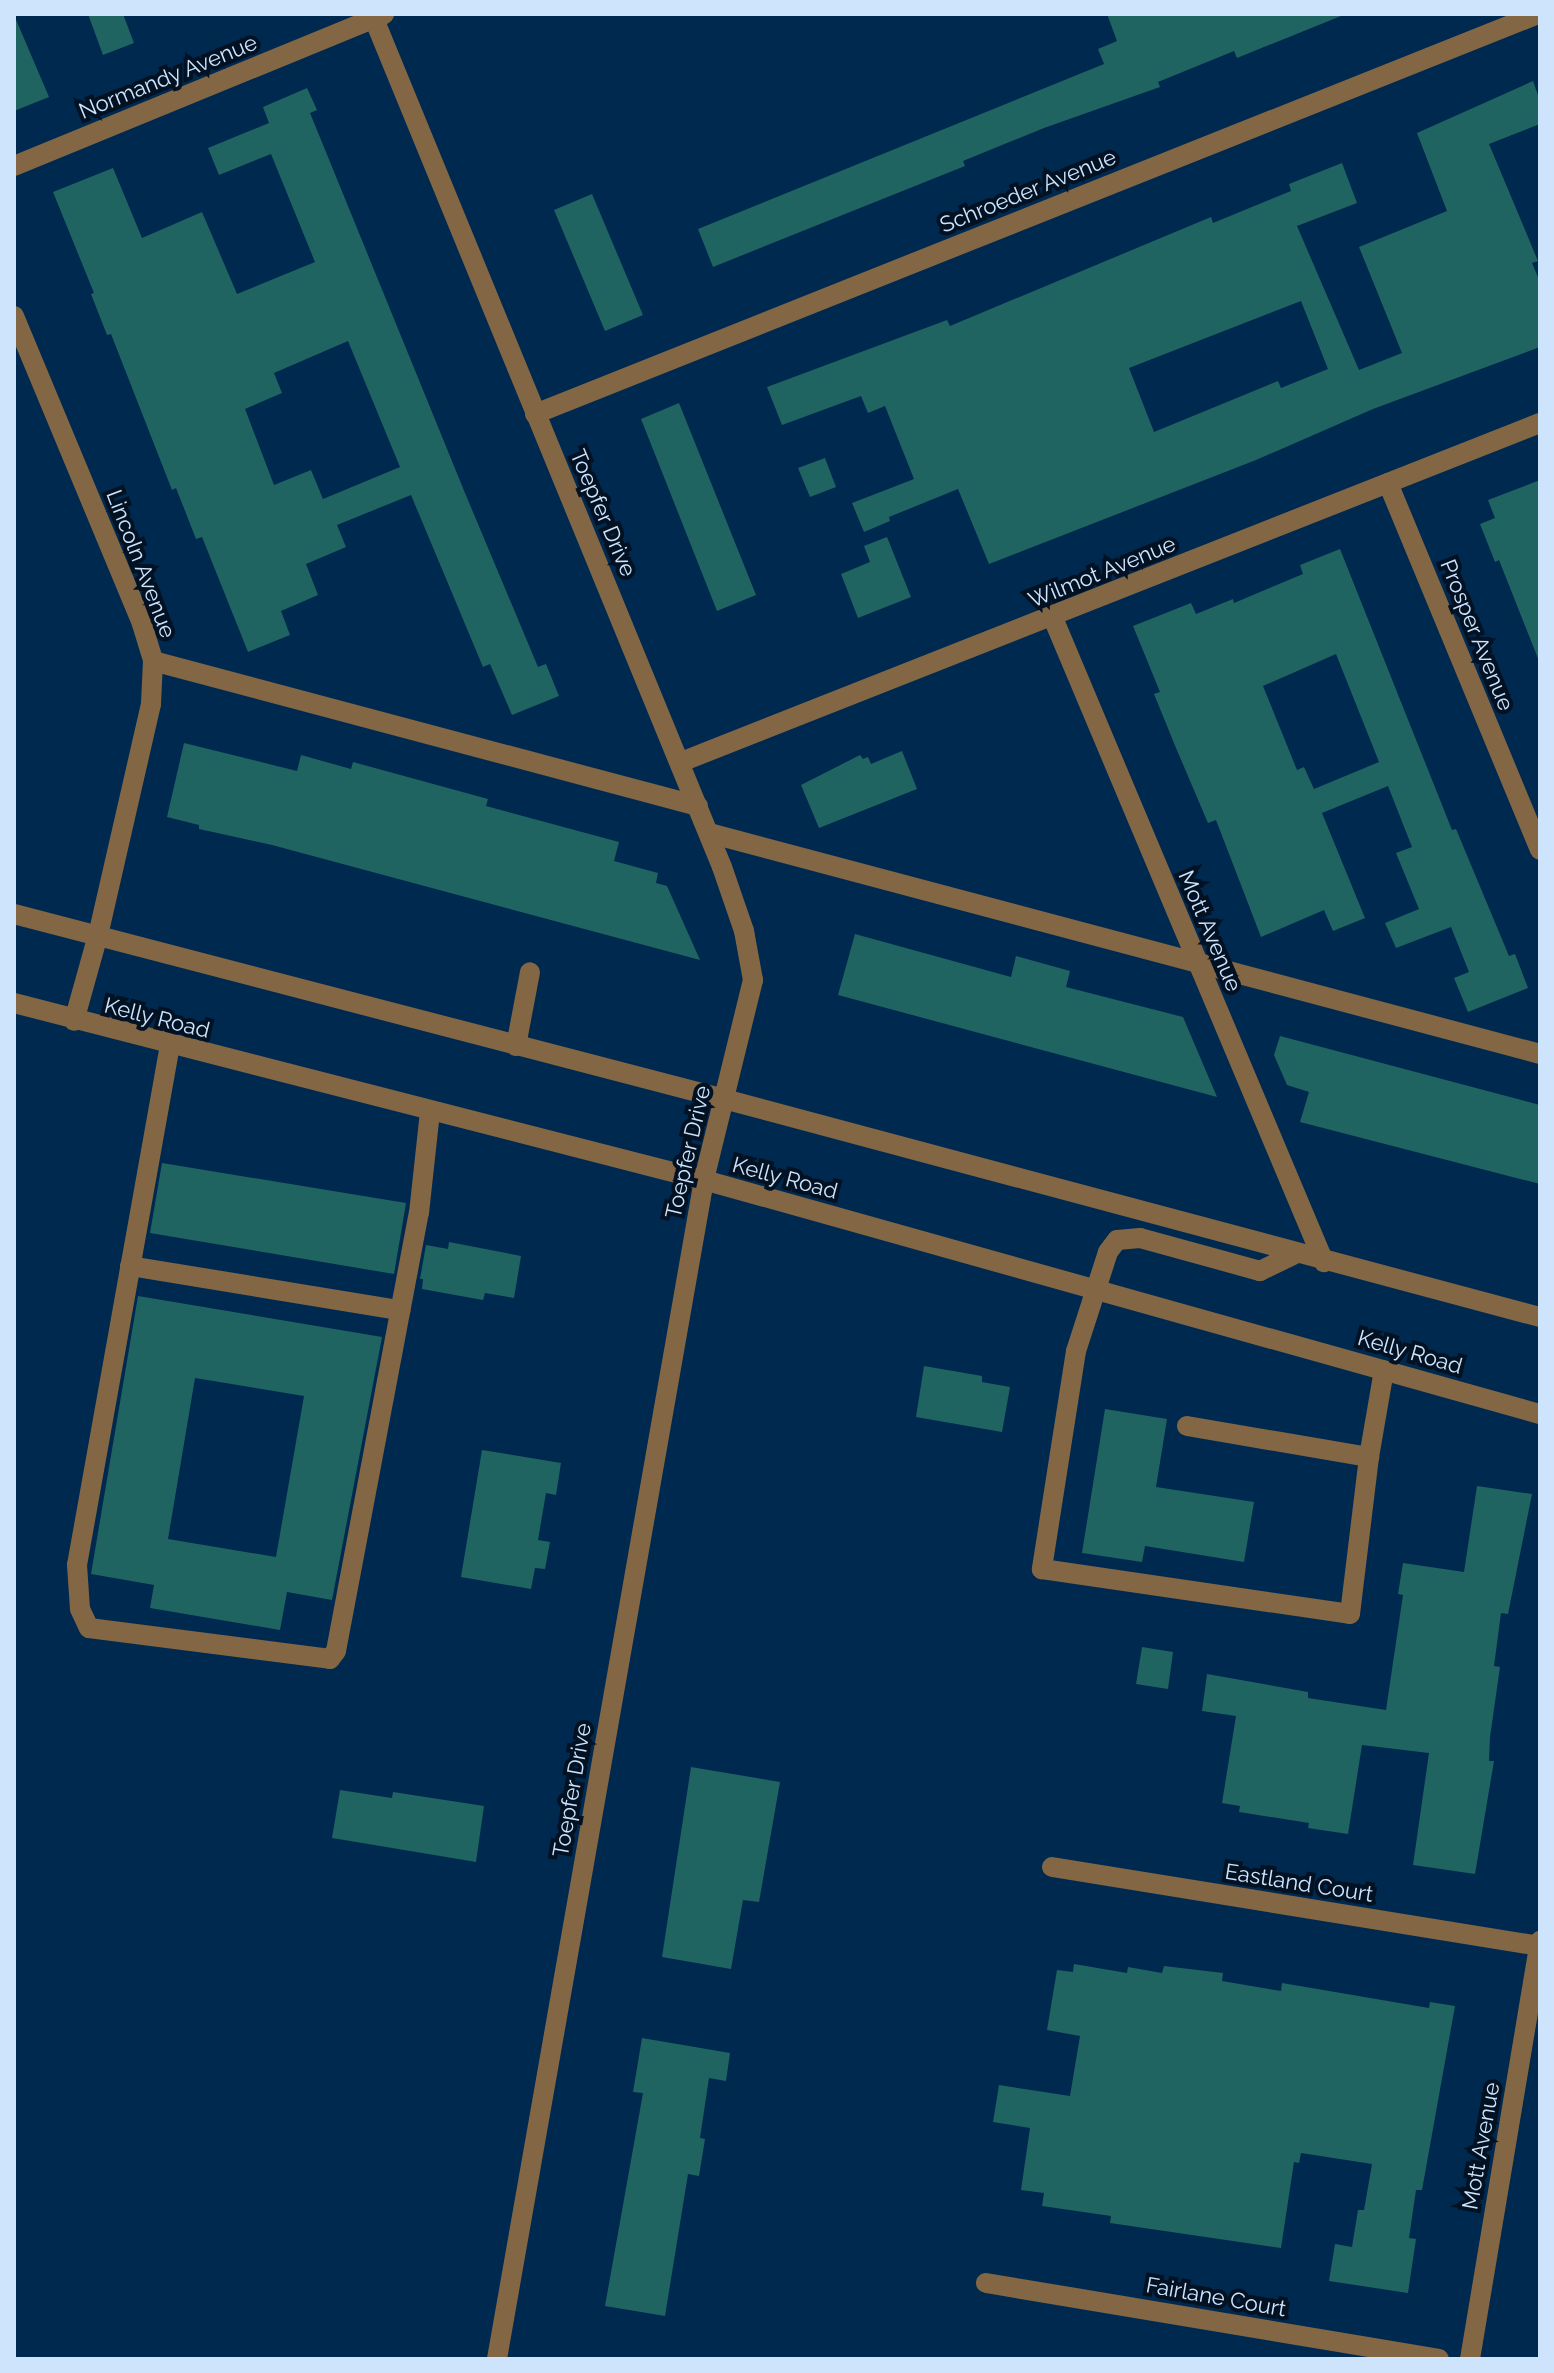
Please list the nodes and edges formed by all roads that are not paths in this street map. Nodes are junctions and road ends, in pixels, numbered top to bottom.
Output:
1 (1538, 14) edge
2 (377, 15) edge
3 (14, 166) edge
4 (14, 316) edge
5 (535, 414) junction
6 (1540, 423) edge
7 (1388, 483) junction
8 (1053, 618) junction
9 (153, 661) junction
10 (681, 762) junction
11 (698, 806) junction
12 (709, 833) junction
13 (1540, 850) edge
14 (14, 914) edge
15 (98, 935) junction
16 (1199, 964) junction
17 (530, 972) dead end
18 (14, 1003) edge
19 (74, 1021) junction
20 (170, 1045) junction
21 (516, 1046) junction
22 (1540, 1054) edge
23 (724, 1099) junction
24 (430, 1111) junction
25 (704, 1180) junction
26 (1295, 1254) junction
27 (1324, 1262) junction
28 (130, 1266) junction
29 (1097, 1289) junction
30 (400, 1310) junction
31 (1540, 1317) edge
32 (1384, 1370) junction
33 (1540, 1414) edge
34 (1187, 1426) dead end
35 (1369, 1457) junction
36 (1052, 1867) dead end
37 (1540, 1943) edge
38 (986, 2283) dead end
39 (497, 2359) edge
40 (1439, 2359) edge
41 (1470, 2359) edge

1 - 5 street, Schroeder Avenue
2 - 3 street, Normandy Avenue
2 - 5 street, Toepfer Drive
4 - 9 street, Lincoln Avenue
5 - 10 street, Toepfer Drive
6 - 7 street, Wilmot Avenue
7 - 8 street, Wilmot Avenue
7 - 13 street, Prosper Avenue
8 - 10 street, Wilmot Avenue
8 - 16 street, Mott Avenue
9 - 11 street
9 - 15 street, Lincoln Avenue
10 - 11 street, Toepfer Drive
11 - 12 street, Toepfer Drive
12 - 16 street
12 - 23 street, Toepfer Drive
14 - 15 street
15 - 19 street, Lincoln Avenue
15 - 21 street
16 - 22 street
16 - 27 street, Mott Avenue
17 - 21 street
18 - 19 street, Kelly Road
19 - 20 street, Kelly Road
20 - 24 street, Kelly Road
20 - 28 street
21 - 23 street
23 - 25 street, Toepfer Drive
23 - 26 street
24 - 25 street, Kelly Road
24 - 30 street
25 - 29 street, Kelly Road
25 - 39 street, Toepfer Drive
26 - 27 street
26 - 29 street
27 - 31 street
28 - 30 street
28 - 30 street
29 - 32 street, Kelly Road
29 - 35 street
32 - 33 street, Kelly Road
32 - 35 street
34 - 35 street
36 - 37 street, Eastland Court
37 - 41 street, Mott Avenue
38 - 40 street, Fairlane Court

